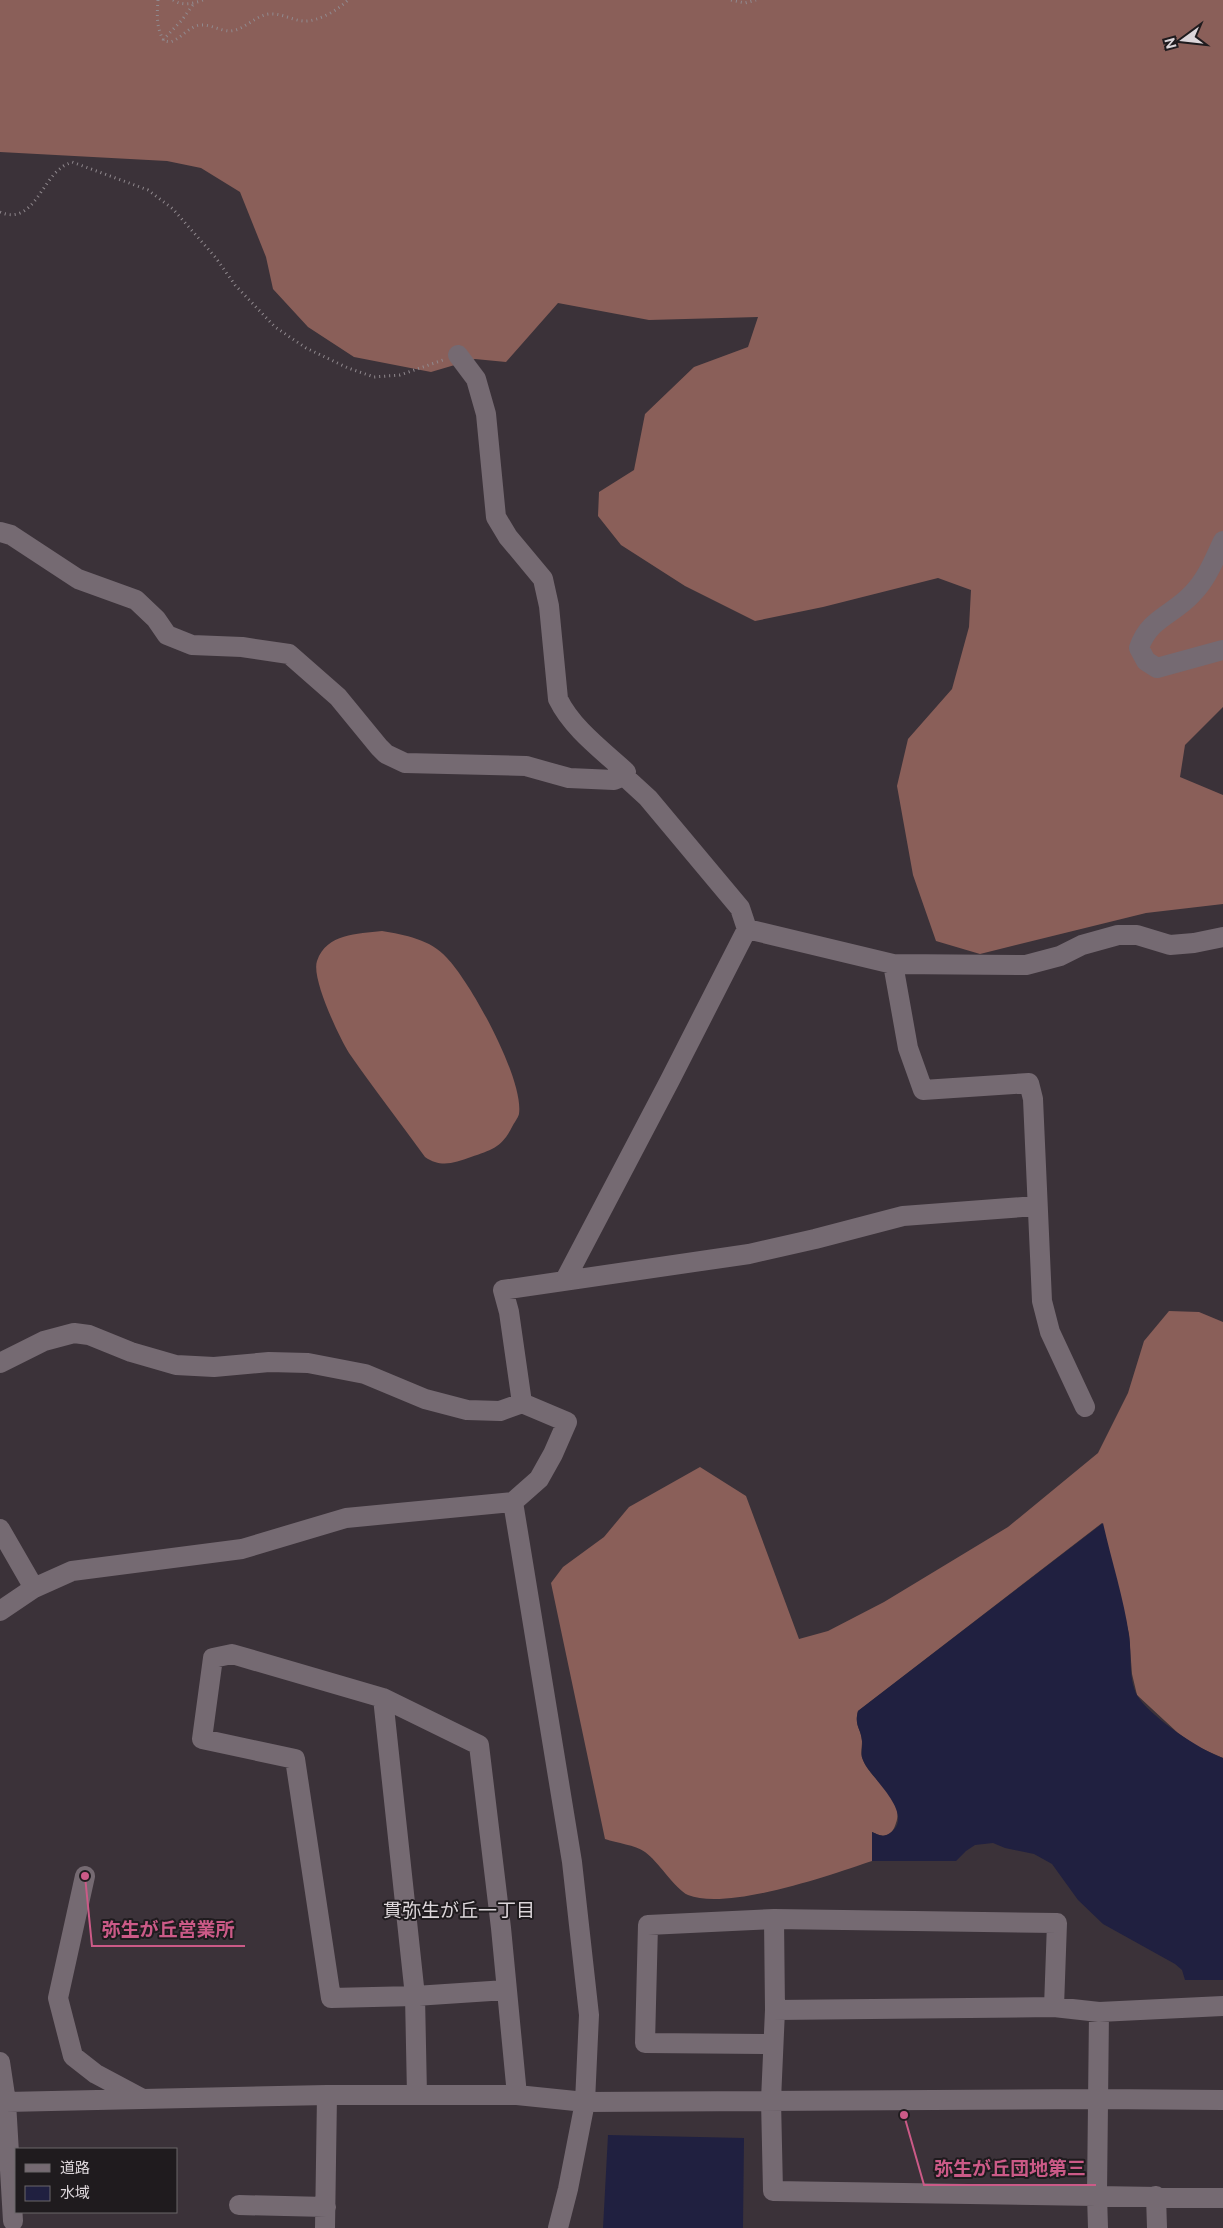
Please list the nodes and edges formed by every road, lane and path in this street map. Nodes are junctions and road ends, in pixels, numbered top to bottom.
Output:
1 (158, 0) edge
2 (173, 0) edge
3 (203, 0) edge
4 (348, 0) edge
5 (731, 0) edge
6 (756, 0) edge
7 (194, 2) junction
8 (163, 40) junction
9 (0, 212) edge
10 (458, 355) joint
11 (0, 532) edge
12 (1223, 541) edge
13 (1223, 650) edge
14 (624, 776) junction
15 (746, 929) junction
16 (1223, 937) edge
17 (893, 964) junction
18 (1036, 1206) junction
19 (564, 1280) junction
20 (0, 1363) edge
21 (522, 1403) junction
22 (1085, 1407) dead end
23 (513, 1502) junction
24 (0, 1529) edge
25 (34, 1588) junction
26 (0, 1611) edge
27 (383, 1698) junction
28 (85, 1876) dead end
29 (774, 1919) junction
30 (506, 1990) junction
31 (415, 1996) junction
32 (1223, 2006) edge
33 (1054, 2007) junction
34 (775, 2010) junction
35 (1099, 2012) junction
36 (773, 2044) junction
37 (0, 2062) edge
38 (417, 2095) junction
39 (517, 2095) junction
40 (327, 2096) junction
41 (142, 2099) junction
42 (1097, 2099) junction
43 (771, 2100) junction
44 (1223, 2100) edge
45 (6, 2102) junction
46 (585, 2102) junction
47 (1097, 2194) junction
48 (1156, 2196) junction
49 (1223, 2198) edge
50 (239, 2206) dead end
51 (326, 2207) junction
52 (13, 2221) dead end
53 (325, 2228) edge
54 (558, 2228) edge
55 (1098, 2228) edge
56 (1157, 2228) edge

1 - 8 path
2 - 7 path
3 - 7 path
4 - 8 path
5 - 6 path
7 - 8 path
9 - 10 path
10 - 14 street
11 - 14 street
12 - 13 street
14 - 15 street
15 - 17 street
15 - 19 street
16 - 17 street
17 - 18 street
18 - 19 street
18 - 22 street
19 - 21 street
20 - 21 street
21 - 23 street
23 - 25 street
23 - 46 street
24 - 25 street
25 - 26 street
27 - 30 street
27 - 31 street
27 - 31 street
28 - 41 street
29 - 33 street
29 - 34 street
29 - 36 street
30 - 31 street
30 - 39 street
31 - 38 street
32 - 35 street
33 - 34 street
33 - 35 street
34 - 36 street
35 - 42 street
36 - 43 street
37 - 45 street
38 - 39 street
38 - 40 street
39 - 46 street
40 - 41 street
40 - 51 street
41 - 45 street
42 - 43 street
42 - 44 street
42 - 47 street
43 - 46 street
43 - 47 street
45 - 52 street
46 - 54 street
47 - 48 street
47 - 55 street
48 - 49 street
48 - 56 street
50 - 51 street
51 - 53 street

